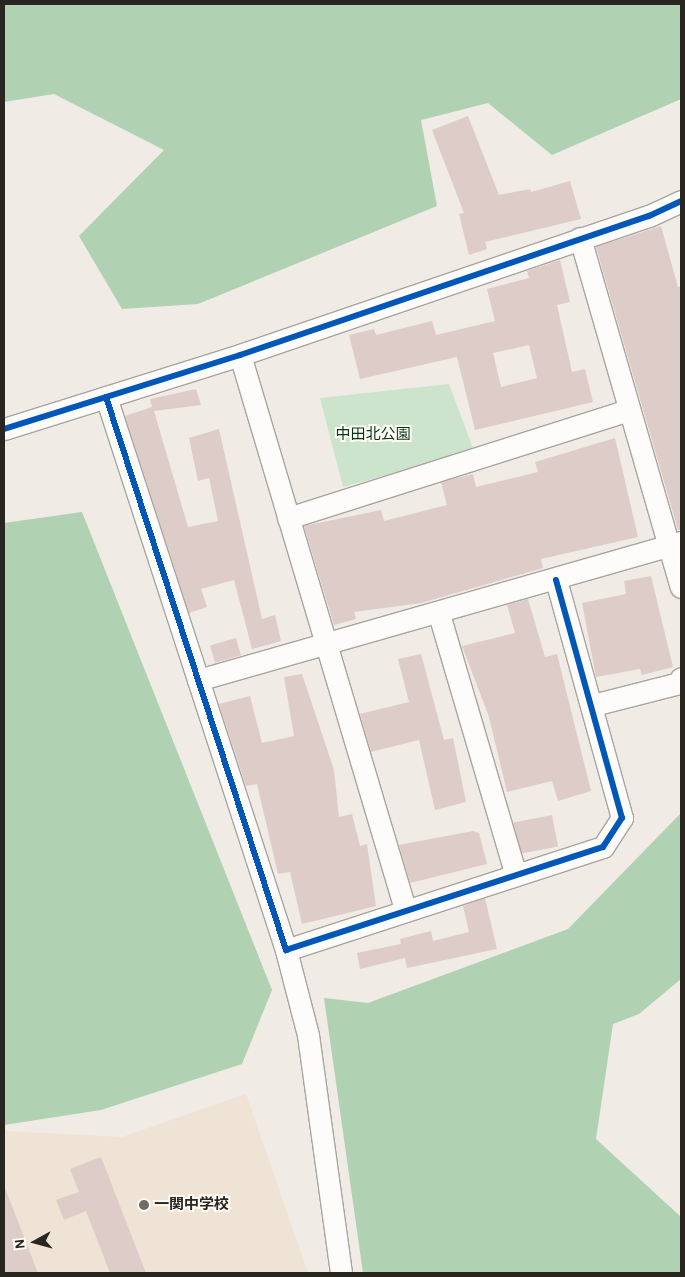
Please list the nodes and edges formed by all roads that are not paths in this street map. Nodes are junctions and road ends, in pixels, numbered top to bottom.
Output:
1 (681, 202) edge
2 (580, 238) junction
3 (240, 355) junction
4 (106, 397) junction
5 (628, 410) junction
6 (4, 429) edge
7 (288, 518) junction
8 (675, 544) edge
9 (556, 580) junction
10 (681, 586) edge
11 (439, 614) junction
12 (326, 645) junction
13 (681, 678) edge
14 (198, 680) junction
15 (593, 705) junction
16 (516, 875) junction
17 (405, 909) junction
18 (286, 950) junction
19 (341, 1273) edge

1 - 2 street
2 - 3 street
2 - 5 street
3 - 4 street
3 - 7 street
4 - 6 street
4 - 14 street
5 - 7 street
5 - 8 street
7 - 12 street
8 - 9 street
8 - 10 street
9 - 11 street
9 - 15 street
11 - 12 street
11 - 16 street
12 - 14 street
12 - 17 street
13 - 15 street
14 - 18 street
15 - 16 street
16 - 17 street
17 - 18 street
18 - 19 street

